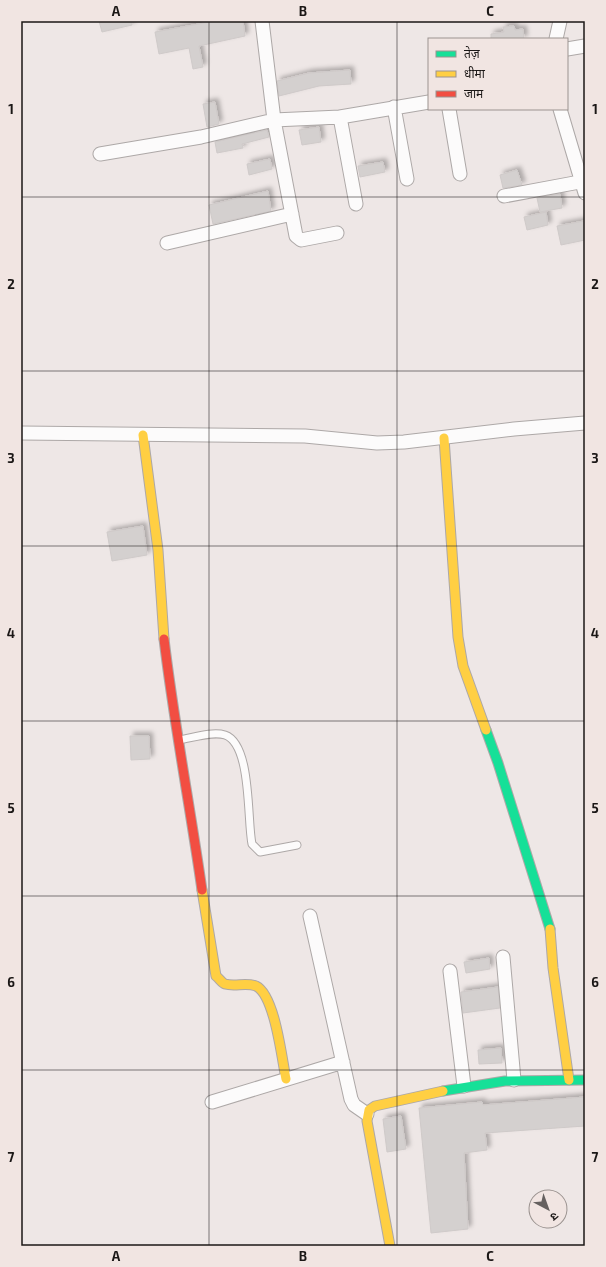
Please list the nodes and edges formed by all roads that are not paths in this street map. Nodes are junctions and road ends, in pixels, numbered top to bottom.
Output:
1 (262, 21) edge
2 (268, 21) edge
3 (560, 21) edge
4 (556, 38) edge
5 (585, 46) edge
6 (568, 49) edge
7 (428, 102) edge
8 (394, 107) junction
9 (449, 110) edge
10 (560, 110) edge
11 (340, 117) junction
12 (274, 120) junction
13 (100, 154) dead end
14 (460, 174) dead end
15 (407, 179) dead end
16 (583, 185) edge
17 (504, 196) dead end
18 (356, 204) dead end
19 (292, 214) junction
20 (337, 233) dead end
21 (167, 243) dead end
22 (585, 423) edge
23 (21, 433) edge
24 (143, 435) junction
25 (444, 438) junction
26 (179, 740) junction
27 (298, 845) dead end
28 (310, 916) dead end
29 (503, 957) dead end
30 (450, 971) dead end
31 (343, 1062) junction
32 (286, 1079) junction
33 (514, 1080) junction
34 (569, 1080) junction
35 (585, 1080) edge
36 (464, 1086) junction
37 (212, 1102) dead end
38 (367, 1114) junction
39 (390, 1246) edge

1 - 2 street
1 - 12 street
3 - 4 street
5 - 6 street
7 - 8 street
8 - 11 street
8 - 15 street
9 - 14 street
10 - 16 street
11 - 12 street
11 - 18 street
12 - 13 street
12 - 19 street
16 - 17 street
19 - 20 street
19 - 21 street
22 - 25 street
23 - 24 street
24 - 25 street
24 - 26 street
25 - 34 street
26 - 27 lane
26 - 32 street
28 - 31 street
29 - 33 street
30 - 36 street
31 - 32 street
31 - 38 street
32 - 37 street
33 - 34 street
33 - 36 street
34 - 35 street
36 - 38 street
38 - 39 street

